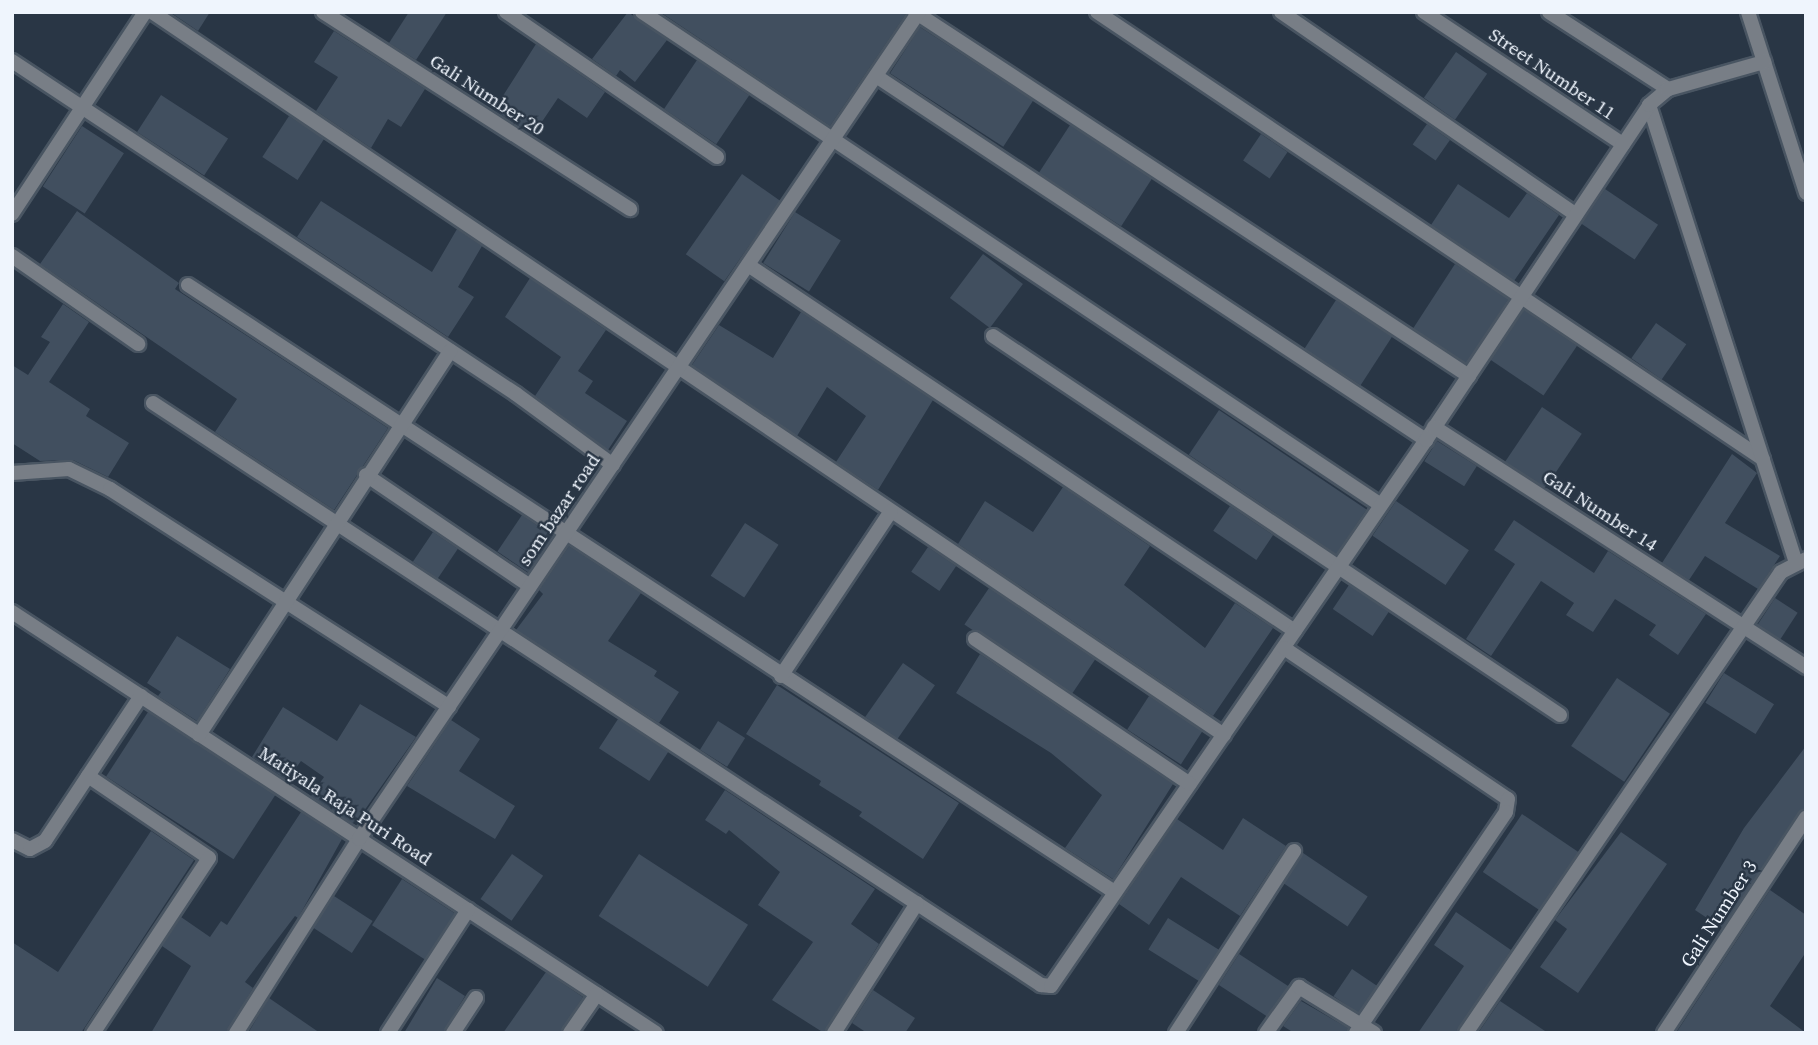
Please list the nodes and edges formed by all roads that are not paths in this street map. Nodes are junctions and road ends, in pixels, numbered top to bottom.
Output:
1 (145, 12) edge
2 (152, 12) edge
3 (323, 12) edge
4 (506, 12) edge
5 (642, 12) edge
6 (1097, 12) edge
7 (1281, 12) edge
8 (1424, 12) edge
9 (1549, 12) edge
10 (1748, 12) edge
11 (917, 13) edge
12 (12, 61) edge
13 (1764, 62) junction
14 (876, 76) junction
15 (1668, 89) junction
16 (1649, 104) junction
17 (83, 107) junction
18 (833, 140) junction
19 (1623, 144) junction
20 (717, 157) dead end
21 (1806, 193) edge
22 (630, 209) dead end
23 (12, 215) edge
24 (1576, 215) junction
25 (12, 256) edge
26 (748, 265) junction
27 (188, 285) dead end
28 (1523, 295) junction
29 (993, 336) dead end
30 (138, 344) dead end
31 (450, 351) junction
32 (678, 368) junction
33 (1469, 376) junction
34 (153, 402) dead end
35 (400, 426) junction
36 (1430, 433) junction
37 (1763, 459) junction
38 (612, 465) junction
39 (12, 473) edge
40 (366, 475) junction
41 (1381, 505) junction
42 (891, 511) junction
43 (334, 522) junction
44 (565, 536) junction
45 (1801, 561) edge
46 (1340, 567) junction
47 (530, 586) junction
48 (283, 600) junction
49 (12, 612) edge
50 (1745, 627) junction
51 (501, 631) junction
52 (1295, 631) junction
53 (975, 639) dead end
54 (1284, 648) junction
55 (1806, 667) edge
56 (781, 676) junction
57 (141, 696) junction
58 (449, 707) junction
59 (1560, 715) dead end
60 (199, 735) junction
61 (1224, 735) junction
62 (88, 776) junction
63 (1190, 785) junction
64 (1806, 818) edge
65 (359, 839) junction
66 (12, 840) edge
67 (1294, 851) dead end
68 (1113, 891) junction
69 (917, 904) junction
70 (468, 910) junction
71 (597, 994) junction
72 (476, 998) dead end
73 (1364, 1030) edge
74 (93, 1033) edge
75 (236, 1033) edge
76 (388, 1033) edge
77 (453, 1033) edge
78 (570, 1033) edge
79 (656, 1033) edge
80 (834, 1033) edge
81 (1176, 1033) edge
82 (1266, 1033) edge
83 (1466, 1033) edge
84 (1664, 1033) edge

1 - 17 street
2 - 32 street
3 - 22 street, Gali Number 20
4 - 20 street
5 - 18 street
6 - 28 street
7 - 24 street
8 - 19 street, Street Number 11
9 - 15 street
10 - 13 street
11 - 14 street, som bazar road
11 - 33 street
12 - 17 street
13 - 15 street
13 - 21 street
14 - 18 street, som bazar road
14 - 36 street, Gali Number 14
15 - 16 street
16 - 19 street
16 - 37 street
17 - 23 street
17 - 31 street
18 - 26 street, som bazar road
18 - 41 street
19 - 24 street
24 - 28 street
25 - 30 street
26 - 32 street, som bazar road
26 - 52 street
27 - 35 street
28 - 33 street
28 - 37 street
29 - 46 street
31 - 35 street
31 - 38 street
32 - 38 street, som bazar road
32 - 42 street
33 - 36 street
34 - 43 street
35 - 40 street
35 - 44 street
36 - 41 street
36 - 50 street, Gali Number 14
37 - 45 street
38 - 44 street, som bazar road
39 - 48 street
40 - 43 street
40 - 47 street
41 - 46 street
42 - 56 street
42 - 61 street
43 - 48 street
43 - 51 street
44 - 47 street, som bazar road
44 - 56 street
45 - 50 street
46 - 52 street
46 - 59 street
47 - 51 street, som bazar road
48 - 58 street
48 - 60 street
49 - 57 street, Matiyala Raja Puri Road
50 - 55 street, Gali Number 14
50 - 83 street
51 - 58 street, som bazar road
51 - 69 street
52 - 54 street
53 - 63 street
54 - 61 street
54 - 73 street
56 - 68 street
57 - 60 street, Matiyala Raja Puri Road
57 - 62 street
58 - 65 street, som bazar road
60 - 65 street, Matiyala Raja Puri Road
61 - 63 street
62 - 66 street
62 - 74 street
63 - 68 street
64 - 84 street, Gali Number 3
65 - 70 street, Matiyala Raja Puri Road
65 - 75 street, som bazar road
67 - 81 street
68 - 69 street
69 - 80 street
70 - 71 street, Matiyala Raja Puri Road
70 - 76 street
71 - 78 street
71 - 79 street, Matiyala Raja Puri Road
72 - 77 street
73 - 82 street

